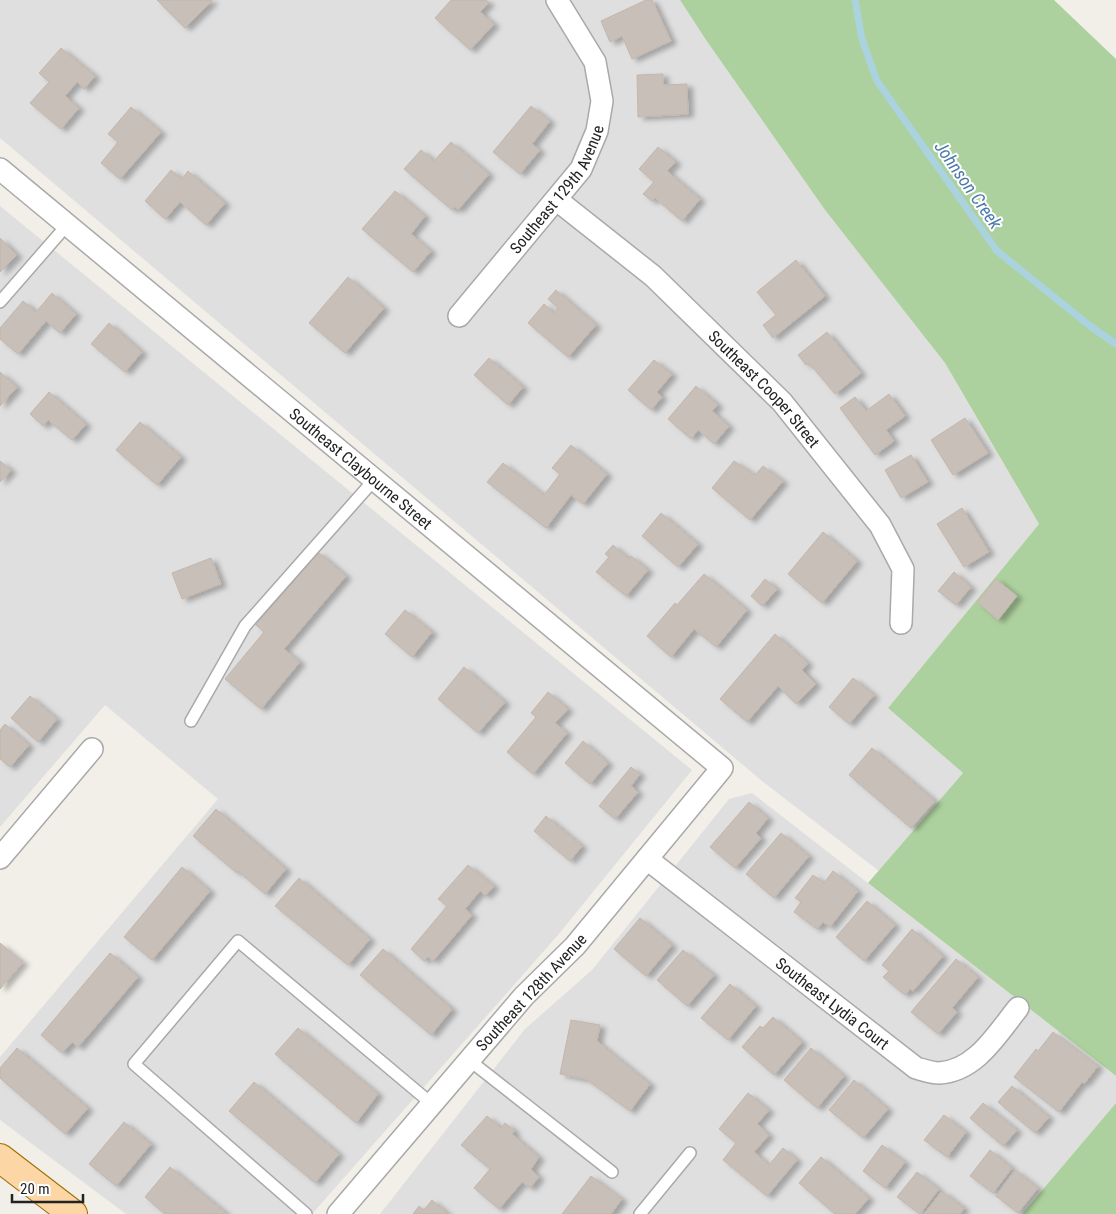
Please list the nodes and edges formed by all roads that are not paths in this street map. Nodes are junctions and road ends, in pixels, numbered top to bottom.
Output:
1 (557, 0) edge
2 (0, 169) edge
3 (557, 200) junction
4 (67, 225) junction
5 (0, 302) edge
6 (460, 316) dead end
7 (374, 480) junction
8 (900, 623) dead end
9 (191, 721) dead end
10 (92, 749) dead end
11 (722, 768) joint
12 (0, 858) edge
13 (647, 859) junction
14 (1018, 1008) dead end
15 (469, 1060) junction
16 (432, 1104) junction
17 (690, 1153) dead end
18 (0, 1158) edge
19 (612, 1172) dead end
20 (60, 1210) edge
21 (306, 1214) edge
22 (338, 1214) edge
23 (640, 1214) edge

1 - 3 street, Southeast 129th Avenue
2 - 4 street, Southeast Claybourne Street
3 - 6 street, Southeast 129th Avenue
3 - 8 street, Southeast Cooper Street
4 - 5 lane
4 - 7 street, Southeast Claybourne Street
7 - 9 lane
7 - 11 street, Southeast Claybourne Street
10 - 12 street
11 - 13 street, Southeast 128th Avenue
13 - 14 street, Southeast Lydia Court
13 - 15 street, Southeast 128th Avenue
15 - 16 street, Southeast 128th Avenue
15 - 19 lane
16 - 21 lane
16 - 22 street, Southeast 128th Avenue
17 - 23 lane
18 - 20 main road

